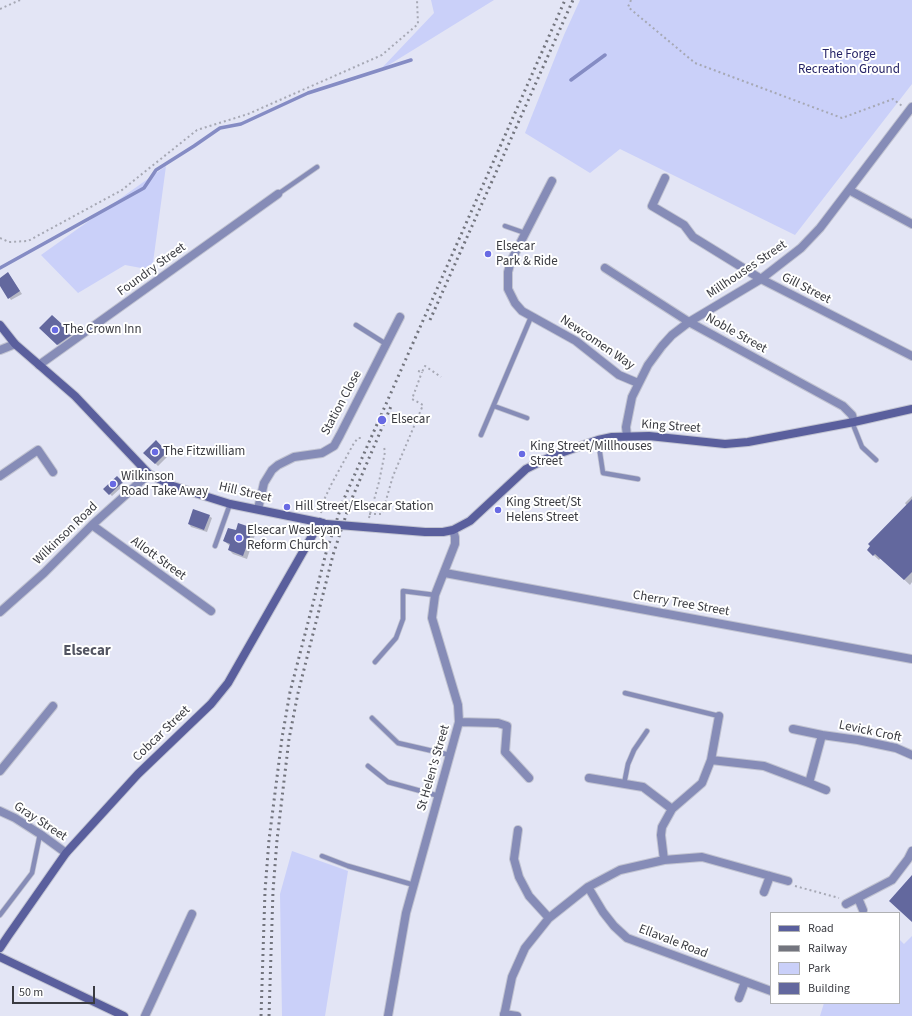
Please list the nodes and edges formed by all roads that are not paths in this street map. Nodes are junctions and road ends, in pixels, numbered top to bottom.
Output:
1 (910, 109) edge
2 (317, 167) dead end
3 (665, 178) dead end
4 (552, 181) dead end
5 (849, 190) junction
6 (278, 194) joint
7 (912, 224) edge
8 (505, 226) dead end
9 (525, 232) junction
10 (604, 268) dead end
11 (761, 279) junction
12 (400, 317) dead end
13 (531, 317) junction
14 (689, 322) junction
15 (0, 325) edge
16 (356, 325) dead end
17 (15, 344) junction
18 (386, 344) junction
19 (0, 350) edge
20 (912, 356) edge
21 (39, 366) junction
22 (638, 383) junction
23 (494, 406) junction
24 (912, 409) edge
25 (527, 418) dead end
26 (853, 422) junction
27 (481, 435) dead end
28 (627, 436) junction
29 (598, 440) junction
30 (876, 460) dead end
31 (53, 472) dead end
32 (149, 474) junction
33 (0, 476) edge
34 (638, 479) dead end
35 (230, 504) junction
36 (258, 509) junction
37 (323, 523) junction
38 (92, 525) junction
39 (453, 530) junction
40 (215, 546) dead end
41 (445, 573) junction
42 (435, 595) junction
43 (211, 611) dead end
44 (0, 612) edge
45 (912, 659) edge
46 (375, 662) dead end
47 (625, 693) dead end
48 (53, 706) dead end
49 (719, 716) joint
50 (372, 718) dead end
51 (459, 722) junction
52 (792, 728) dead end
53 (647, 731) dead end
54 (822, 735) junction
55 (450, 755) junction
56 (912, 755) edge
57 (711, 760) junction
58 (368, 766) dead end
59 (0, 771) edge
60 (529, 778) dead end
61 (590, 778) dead end
62 (809, 783) junction
63 (624, 784) junction
64 (826, 790) dead end
65 (439, 796) junction
66 (672, 809) junction
67 (0, 811) edge
68 (518, 830) dead end
69 (40, 834) junction
70 (912, 851) edge
71 (66, 853) junction
72 (322, 856) dead end
73 (664, 860) junction
74 (910, 861) edge
75 (770, 876) junction
76 (788, 881) road end
77 (414, 885) junction
78 (588, 887) junction
79 (764, 892) dead end
80 (858, 898) junction
81 (846, 904) road end
82 (862, 910) dead end
83 (192, 914) dead end
84 (0, 915) edge
85 (549, 918) junction
86 (0, 948) edge
87 (0, 957) edge
88 (745, 982) junction
89 (770, 991) edge
90 (739, 998) dead end
91 (504, 1015) edge
92 (124, 1016) edge
93 (145, 1016) edge
94 (388, 1016) edge
95 (517, 1016) edge

1 - 5 street, Millhouses Street
2 - 6 lane
3 - 11 street, Gill Street
4 - 9 street, Newcomen Way
5 - 7 street
5 - 11 street, Millhouses Street
6 - 21 street, Foundry Street
8 - 9 lane
9 - 13 street, Newcomen Way
10 - 14 street, Noble Street
11 - 14 street, Millhouses Street
11 - 20 street, Gill Street
12 - 18 street, Station Close
13 - 22 street, Newcomen Way
13 - 23 lane
14 - 22 street, Millhouses Street
14 - 26 street, Noble Street
15 - 17 main road, Hill Street
16 - 18 lane
17 - 19 street
17 - 21 main road, Hill Street
18 - 36 street, Station Close
21 - 32 main road, Hill Street
22 - 28 street, Millhouses Street
23 - 25 lane
23 - 27 lane
24 - 26 main road, King Street
26 - 28 main road, King Street
26 - 30 lane
28 - 29 main road, King Street
29 - 34 lane
29 - 39 main road, King Street
31 - 33 street
32 - 35 main road, Hill Street
32 - 38 street, Wilkinson Road
35 - 36 main road, Hill Street
35 - 40 lane
36 - 37 main road, Hill Street
37 - 39 main road, Hill Street, bridge
37 - 71 main road, Cobcar Street
38 - 43 street, Allott Street
38 - 44 street, Wilkinson Road
39 - 41 street, St Helen's Street
41 - 42 street, St Helen's Street
41 - 45 street, Cherry Tree Street
42 - 46 lane
42 - 51 street, St Helen's Street
47 - 49 lane
48 - 59 street
49 - 57 street
50 - 55 lane
51 - 55 street, St Helen's Street
51 - 60 street
52 - 54 street, Levick Croft
53 - 63 lane
54 - 56 street, Levick Croft
54 - 62 street, Levick Croft
55 - 65 street, St Helen's Street
57 - 62 street
57 - 66 street
58 - 65 lane
61 - 63 street
62 - 64 street
63 - 66 street
65 - 77 street, St Helen's Street
66 - 73 street
67 - 69 street, Gray Street
68 - 85 street
69 - 71 street, Gray Street
69 - 84 lane
70 - 74 street
71 - 86 main road, Cobcar Street
72 - 77 lane
73 - 75 street
73 - 78 street
74 - 80 street
75 - 76 street
75 - 79 street
77 - 94 street, St Helen's Street
78 - 85 street
78 - 88 street, Ellavale Road
80 - 81 street
80 - 82 street
83 - 93 street
85 - 91 street
87 - 92 main road
88 - 89 street, Ellavale Road
88 - 90 street
91 - 95 street

